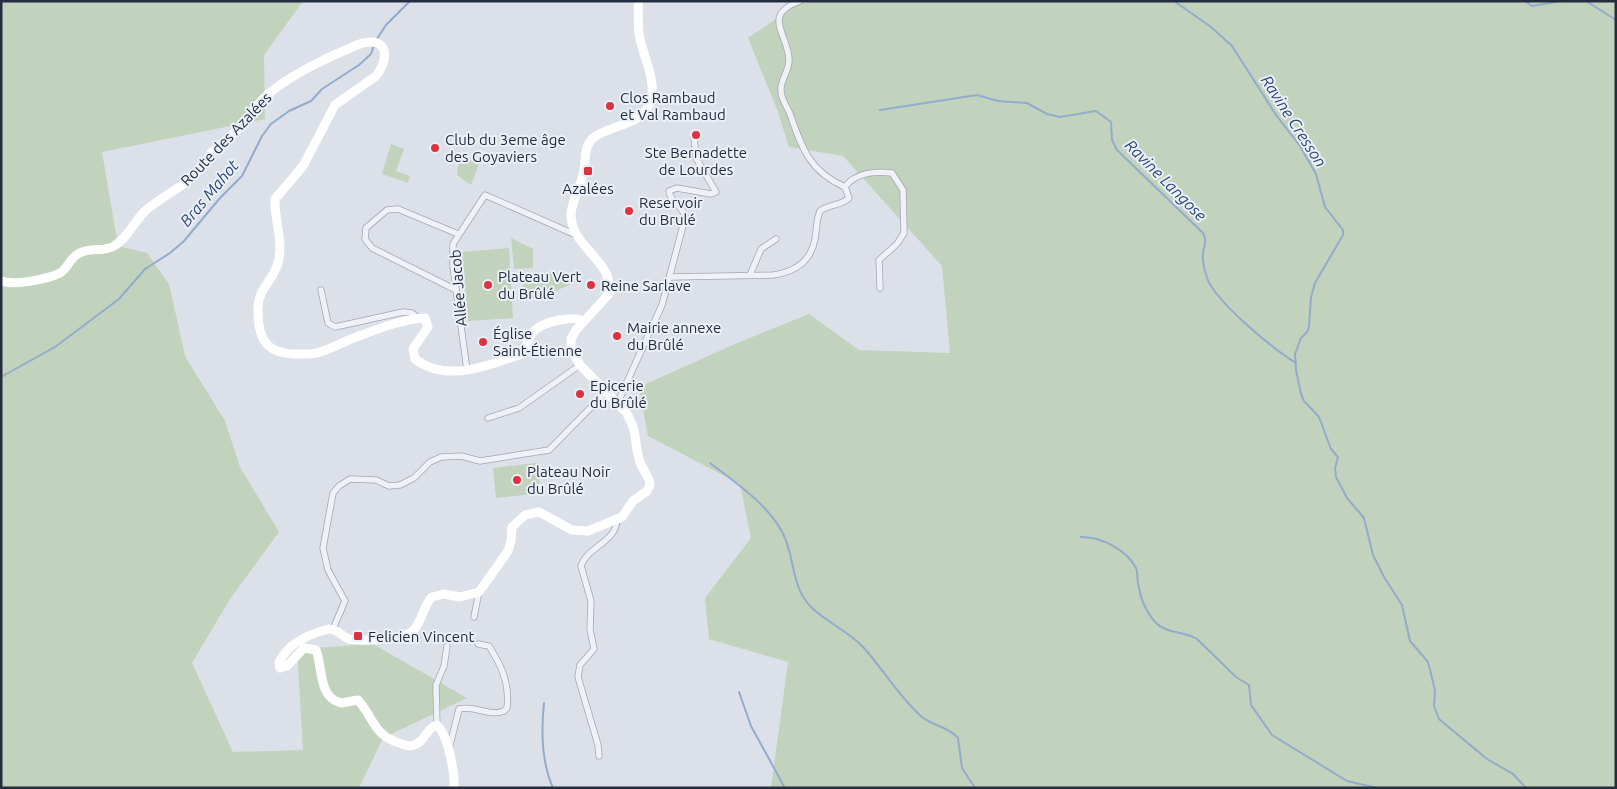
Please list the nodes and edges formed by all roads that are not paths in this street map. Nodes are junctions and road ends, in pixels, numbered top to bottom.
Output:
1 (638, 1) edge
2 (800, 1) edge
3 (694, 136) dead end
4 (845, 187) junction
5 (458, 234) junction
6 (577, 235) junction
7 (776, 239) dead end
8 (750, 275) junction
9 (670, 277) junction
10 (1, 281) edge
11 (880, 288) dead end
12 (321, 290) dead end
13 (456, 290) junction
14 (418, 319) junction
15 (582, 321) junction
16 (580, 366) junction
17 (467, 370) junction
18 (605, 393) junction
19 (617, 404) junction
20 (488, 418) dead end
21 (617, 520) junction
22 (479, 592) junction
23 (474, 617) dead end
24 (333, 629) junction
25 (478, 644) dead end
26 (448, 646) dead end
27 (437, 725) junction
28 (599, 756) dead end
29 (449, 759) junction
30 (454, 788) edge

1 - 6 main road
2 - 4 street
3 - 9 street
4 - 8 street
4 - 11 street
5 - 6 street, Allée Jacob
5 - 13 street, Allée Jacob
5 - 13 street
6 - 15 main road
7 - 8 street
8 - 9 street
9 - 19 street
10 - 14 main road, Route des Azalées
12 - 14 street
13 - 17 street, Allée Jacob
14 - 17 main road
15 - 16 main road
15 - 17 main road
16 - 18 main road
16 - 20 street
18 - 19 main road
18 - 24 street
19 - 21 main road
21 - 22 main road
21 - 28 street
22 - 23 street
22 - 24 main road
24 - 27 main road
25 - 29 street
26 - 27 street
27 - 29 main road
29 - 30 main road

